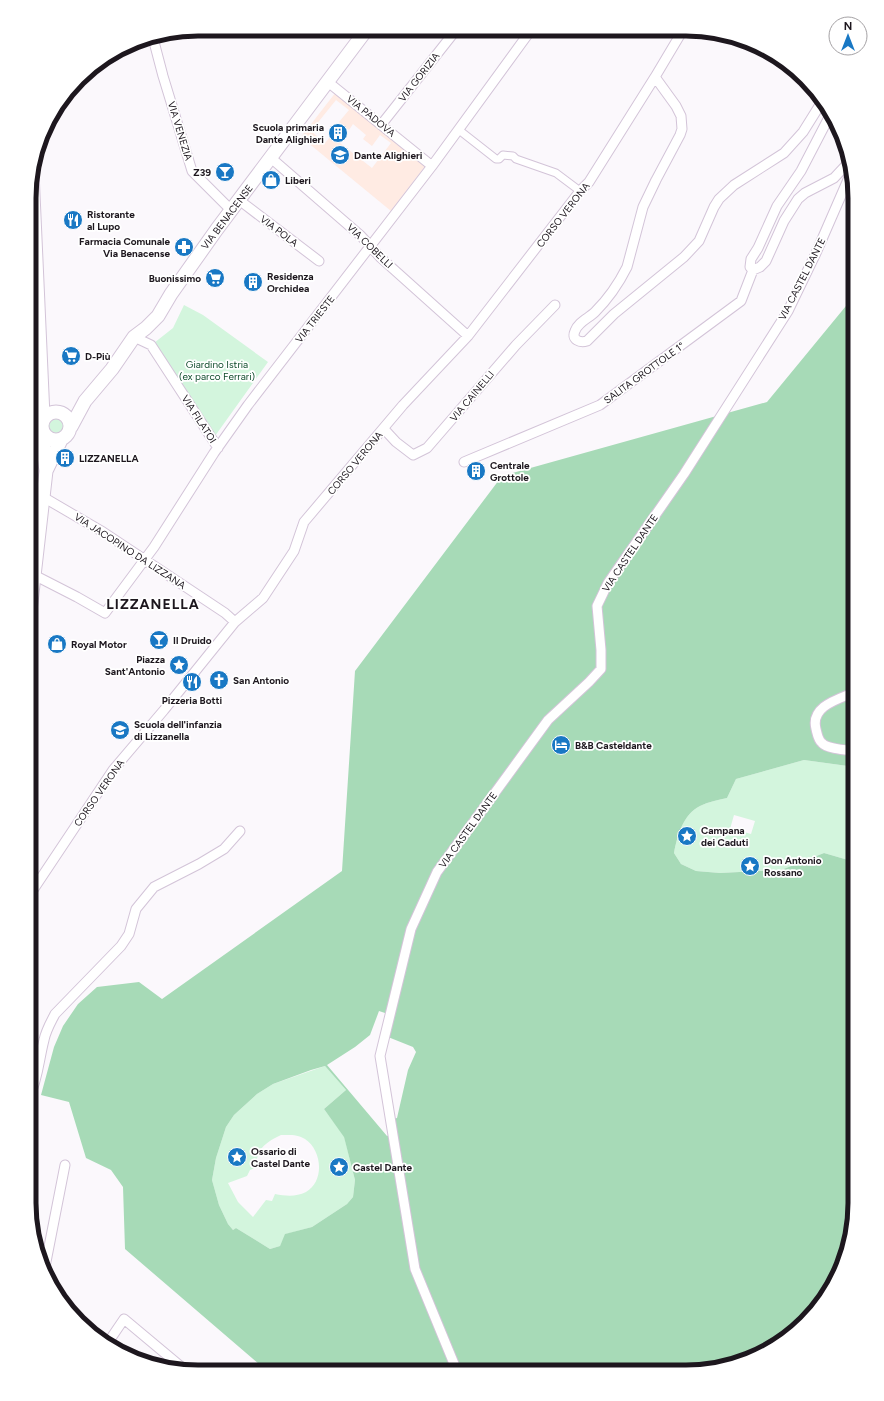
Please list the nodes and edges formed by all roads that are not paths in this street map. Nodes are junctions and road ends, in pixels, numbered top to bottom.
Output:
1 (362, 36) edge
2 (451, 36) edge
3 (527, 36) edge
4 (680, 36) edge
5 (154, 43) edge
6 (656, 77) junction
7 (328, 82) junction
8 (819, 106) edge
9 (828, 120) edge
10 (381, 125) junction
11 (458, 130) junction
12 (271, 158) junction
13 (432, 166) junction
14 (845, 166) edge
15 (847, 181) edge
16 (580, 191) junction
17 (235, 205) junction
18 (371, 246) junction
19 (36, 258) edge
20 (319, 261) dead end
21 (753, 270) junction
22 (555, 305) dead end
23 (468, 336) junction
24 (134, 337) junction
25 (42, 386) junction
26 (86, 401) junction
27 (61, 413) junction
28 (44, 418) junction
29 (71, 427) junction
30 (384, 429) junction
31 (44, 434) junction
32 (61, 440) junction
33 (218, 448) junction
34 (464, 462) dead end
35 (46, 471) junction
36 (43, 497) junction
37 (36, 549) edge
38 (144, 559) junction
39 (36, 580) edge
40 (235, 622) junction
41 (848, 695) edge
42 (848, 750) edge
43 (240, 831) dead end
44 (36, 886) edge
45 (36, 1075) edge
46 (65, 1165) dead end
47 (46, 1260) edge
48 (110, 1339) edge
49 (178, 1364) edge
50 (455, 1365) edge

1 - 7 main road, VIA BENACENSE
2 - 10 street, VIA GORIZIA
3 - 11 street, VIA TRIESTE
4 - 6 street, CORSO VERONA
5 - 17 street, VIA VENEZIA
6 - 8 street
6 - 16 street, CORSO VERONA
7 - 10 street, VIA PADOVA
7 - 12 main road, VIA BENACENSE
9 - 21 street
10 - 13 street, VIA PADOVA
11 - 13 street, VIA TRIESTE
11 - 16 street
12 - 17 main road, VIA BENACENSE
12 - 18 street, VIA COBELLI
13 - 18 street, VIA TRIESTE
14 - 21 street
15 - 50 street, VIA CASTEL DANTE
16 - 23 street, CORSO VERONA
17 - 20 street, VIA POLA
17 - 24 main road, VIA BENACENSE
18 - 23 street, VIA COBELLI
18 - 33 street, VIA TRIESTE
19 - 25 main road
21 - 34 street, SALITA GROTTOLE 1°
22 - 30 street, VIA CAINELLI
23 - 30 street, CORSO VERONA
24 - 26 main road, VIA BENACENSE
24 - 33 street, VIA FILATOI
25 - 27 main road
25 - 28 main road
26 - 27 main road, VIA BENACENSE
26 - 29 main road, VIA BENACENSE
27 - 28 main road
27 - 29 main road
28 - 31 main road
29 - 32 main road
30 - 40 street, CORSO VERONA
31 - 32 main road
31 - 35 main road
32 - 35 main road
33 - 38 street, VIA TRIESTE
35 - 36 main road
36 - 37 main road
36 - 38 street, VIA JACOPINO DA LIZZANA
38 - 39 street, VIA TRIESTE
38 - 40 street, VIA JACOPINO DA LIZZANA
40 - 44 street, CORSO VERONA
41 - 42 street
43 - 45 street
46 - 47 street
48 - 49 street

